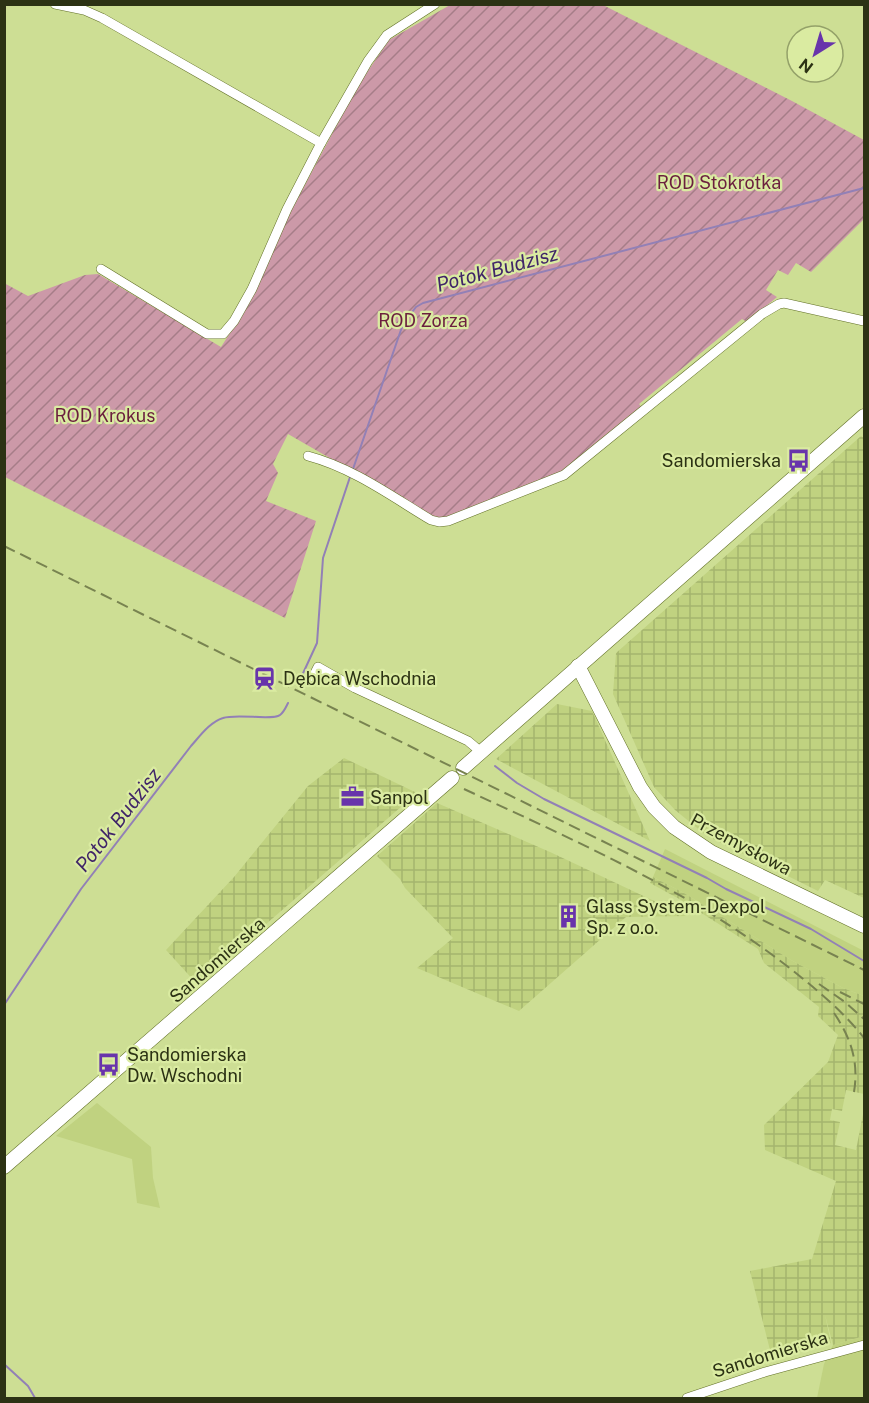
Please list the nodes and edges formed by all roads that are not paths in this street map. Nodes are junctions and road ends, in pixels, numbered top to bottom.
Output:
1 (55, 4) edge
2 (435, 4) edge
3 (321, 143) junction
4 (101, 269) dead end
5 (864, 321) edge
6 (864, 417) edge
7 (308, 456) dead end
8 (320, 655) dead end
9 (578, 666) junction
10 (318, 667) junction
11 (313, 677) dead end
12 (481, 752) junction
13 (463, 768) dead end
14 (452, 778) dead end
15 (864, 926) edge
16 (4, 1167) edge
17 (864, 1345) edge
18 (687, 1398) edge

1 - 3 street
2 - 3 street
3 - 4 street
5 - 7 street
6 - 9 street
8 - 10 street
9 - 12 street
9 - 15 street, Przemysłowa
10 - 11 street
10 - 12 street
12 - 13 street
14 - 16 street, Sandomierska
17 - 18 street, Sandomierska

